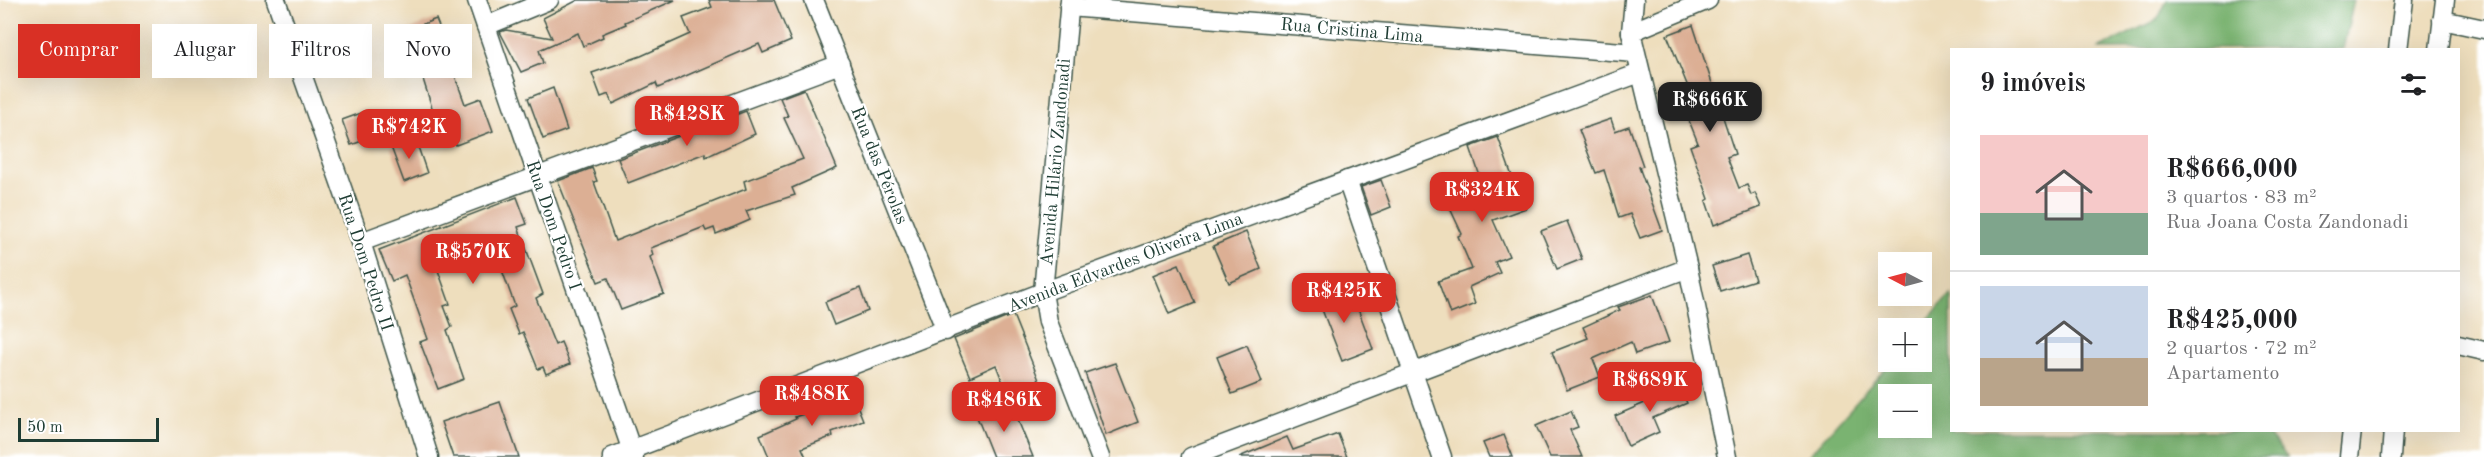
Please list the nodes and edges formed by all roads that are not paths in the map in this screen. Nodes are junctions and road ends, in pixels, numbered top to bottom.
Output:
1 (276, 0) edge
2 (477, 0) edge
3 (549, 0) edge
4 (814, 0) edge
5 (1634, 0) edge
6 (1708, 0) edge
7 (2404, 0) edge
8 (2445, 0) edge
9 (1069, 3) edge
10 (2442, 20) junction
11 (486, 27) junction
12 (2484, 29) edge
13 (1631, 32) junction
14 (2398, 48) edge
15 (2439, 48) edge
16 (1635, 53) junction
17 (840, 64) junction
18 (1640, 73) junction
19 (538, 176) junction
20 (1347, 180) junction
21 (361, 242) junction
22 (1688, 268) junction
23 (1043, 292) junction
24 (946, 331) junction
25 (2460, 345) edge
26 (2484, 351) edge
27 (1413, 373) junction
28 (2352, 432) edge
29 (2393, 432) edge
30 (633, 453) edge
31 (429, 457) edge
32 (612, 457) edge
33 (1100, 457) edge
34 (1191, 457) edge
35 (1442, 457) edge
36 (1727, 457) edge
37 (2349, 457) edge
38 (2391, 457) edge

1 - 21 street, Rua Dom Pedro II
2 - 11 street, Rua Dom Pedro I
3 - 11 street
4 - 17 street, Rua das Pérolas
5 - 13 street
6 - 13 street
7 - 14 street
8 - 10 street
9 - 16 street, Rua Cristina Lima
9 - 23 street, Avenida Hilário Zandonadi
10 - 12 street
10 - 15 street
11 - 19 street, Rua Dom Pedro I
13 - 16 street
16 - 18 street
17 - 19 street
17 - 24 street, Rua das Pérolas
18 - 20 street, Avenida Edvardes Oliveira Lima
18 - 22 street
19 - 21 street
19 - 30 street, Rua Dom Pedro I
20 - 23 street, Avenida Edvardes Oliveira Lima
20 - 27 street
21 - 31 street, Rua Dom Pedro II
22 - 27 street
22 - 36 street
23 - 24 street, Avenida Edvardes Oliveira Lima
23 - 33 street, Avenida Hilário Zandonadi
24 - 30 street, Avenida Edvardes Oliveira Lima
25 - 26 street
27 - 34 street
27 - 35 street
28 - 37 street
29 - 38 street
30 - 32 street, Avenida Edvardes Oliveira Lima

